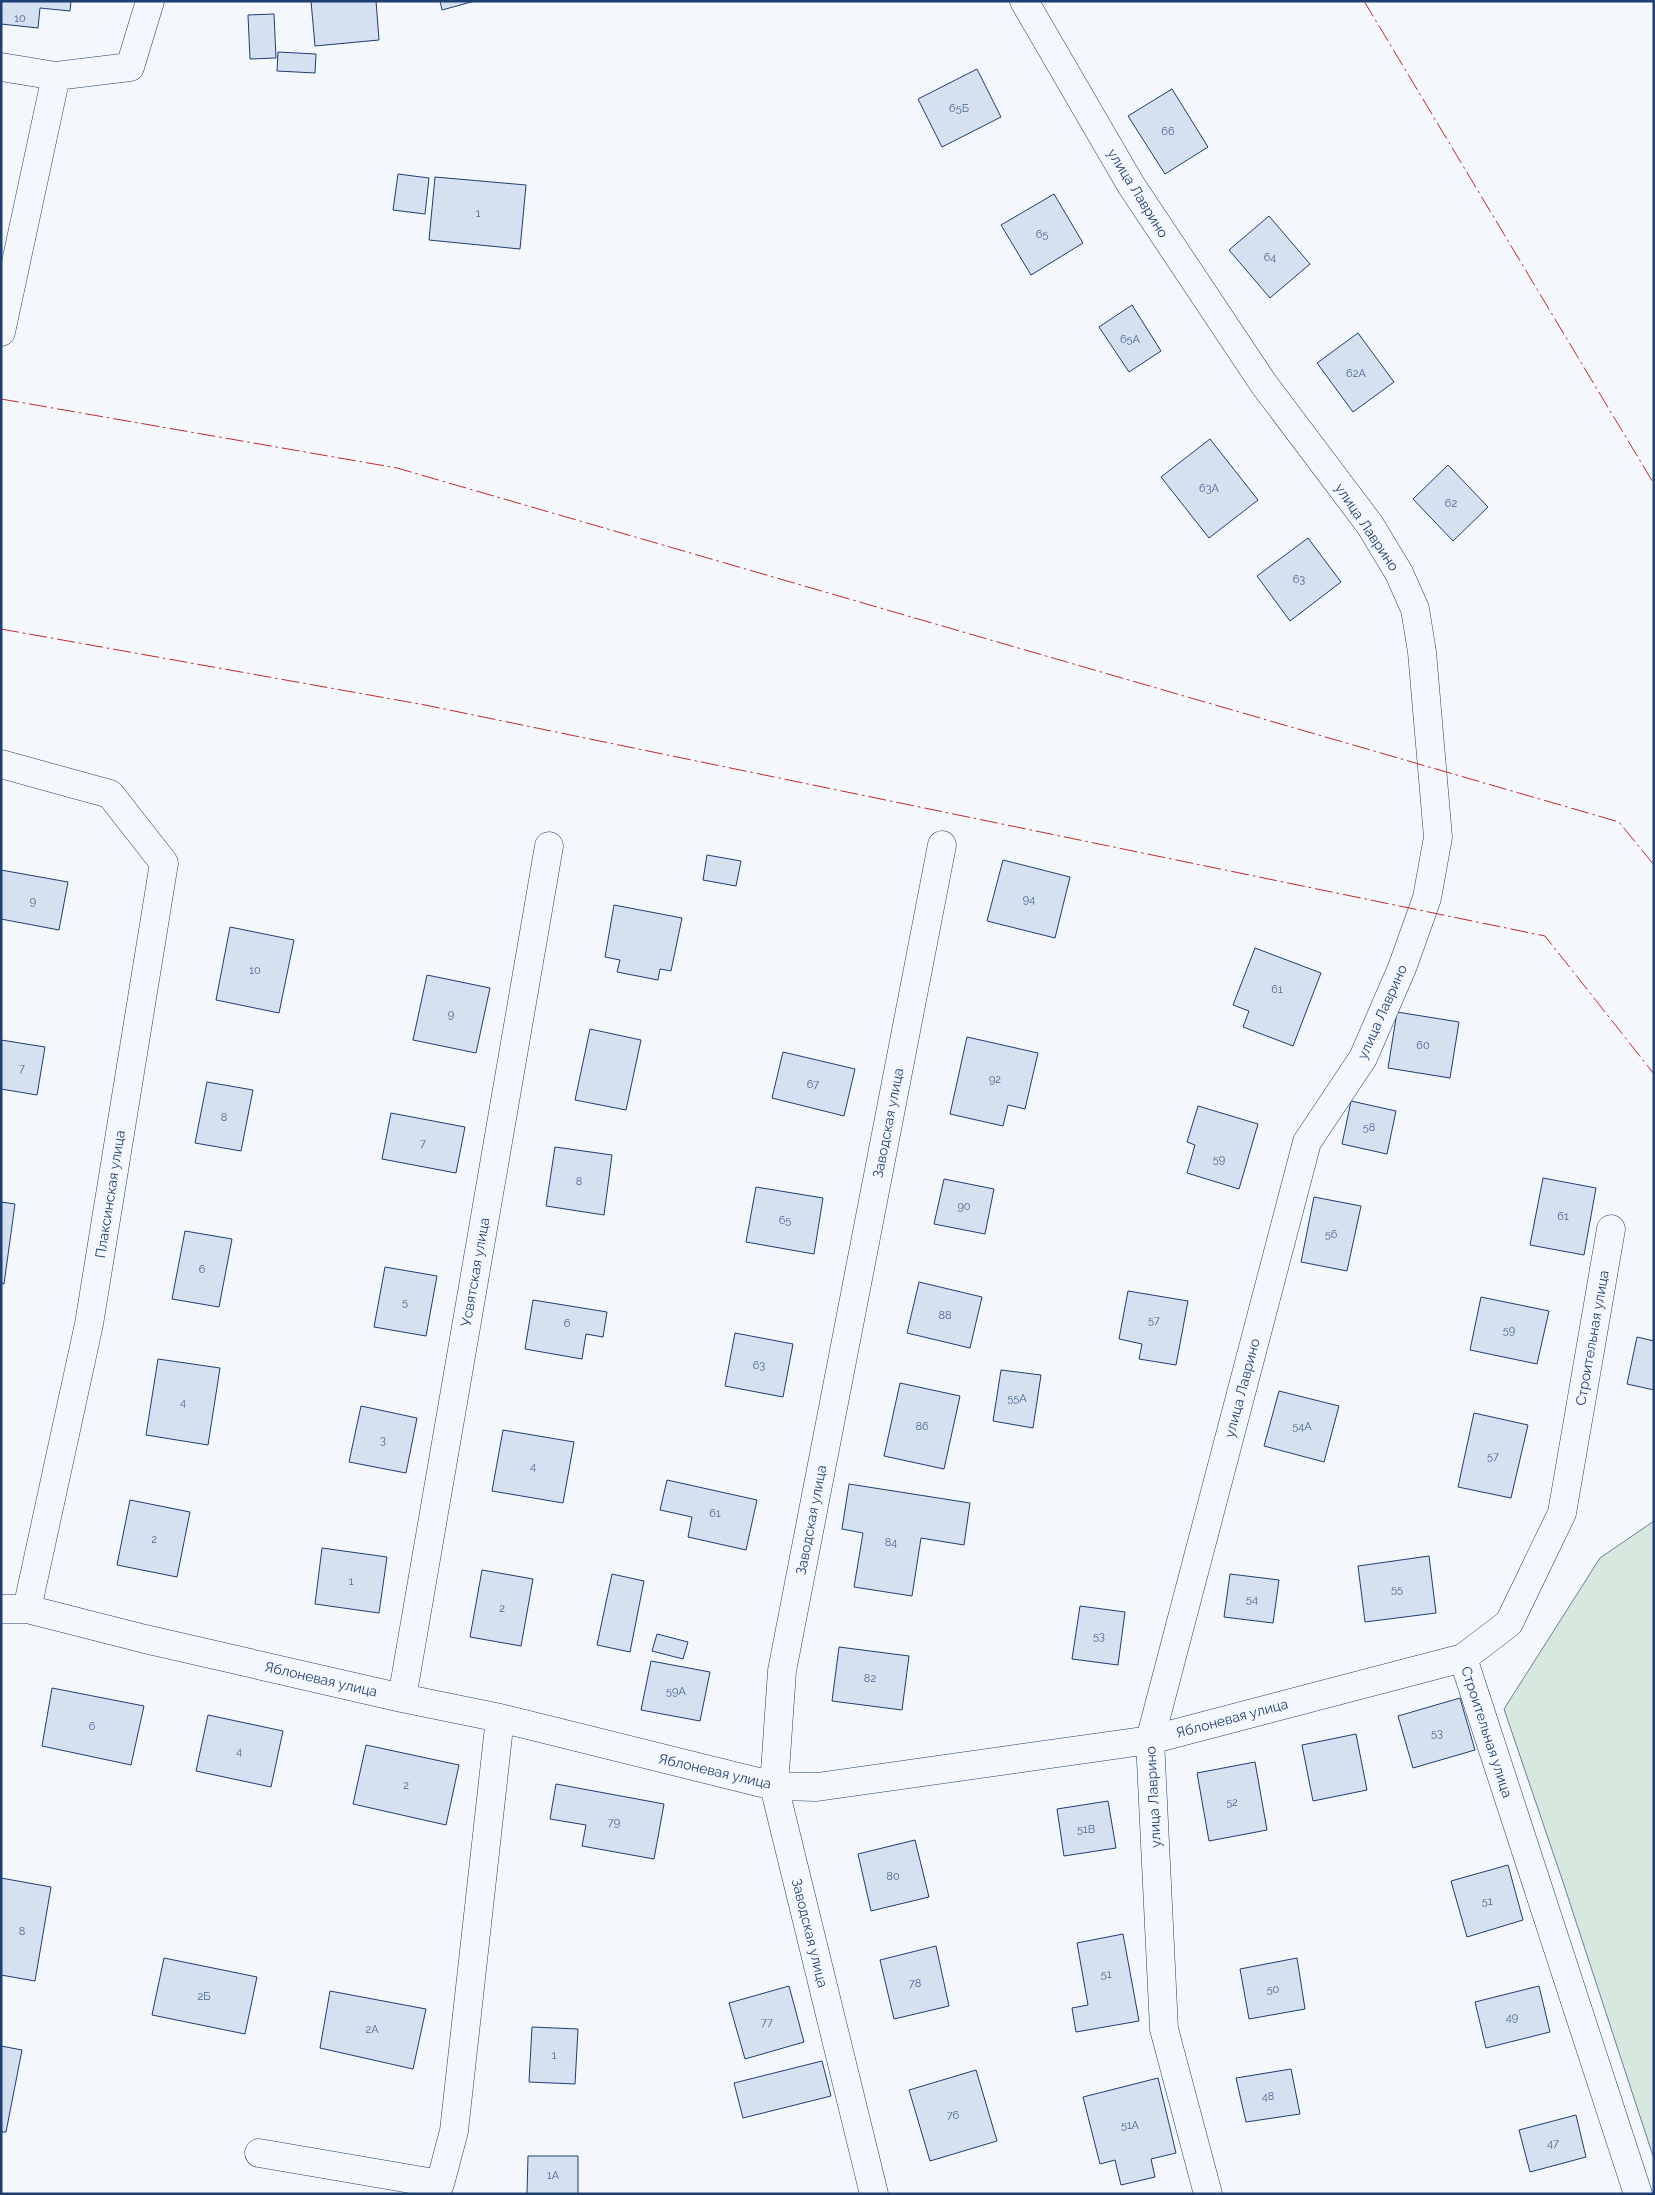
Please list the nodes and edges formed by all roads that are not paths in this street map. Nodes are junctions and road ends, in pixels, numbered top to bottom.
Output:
1 (150, 1) edge
2 (1024, 1) edge
3 (1, 67) edge
4 (56, 76) junction
5 (1, 332) edge
6 (1, 764) edge
7 (942, 844) dead end
8 (549, 846) dead end
9 (1611, 1229) dead end
10 (14, 1609) edge
11 (1463, 1658) junction
12 (402, 1698) junction
13 (500, 1718) junction
14 (1150, 1740) junction
15 (774, 1786) junction
16 (259, 2154) dead end
17 (440, 2189) edge
18 (874, 2194) edge
19 (1208, 2194) edge
20 (1638, 2194) edge

1 - 4 street
2 - 14 street, улица Лаврино
3 - 4 street
4 - 5 street
6 - 10 street, Плаксинская улица
7 - 15 street, Заводская улица
8 - 12 street, Усвятская улица
9 - 11 street, Строительная улица
10 - 12 street, Яблоневая улица
11 - 14 street, Яблоневая улица
11 - 20 street, Строительная улица
12 - 13 street, Яблоневая улица
13 - 15 street, Яблоневая улица
13 - 17 street
14 - 15 street, Яблоневая улица
14 - 19 street, улица Лаврино
15 - 18 street, Заводская улица
16 - 17 street

